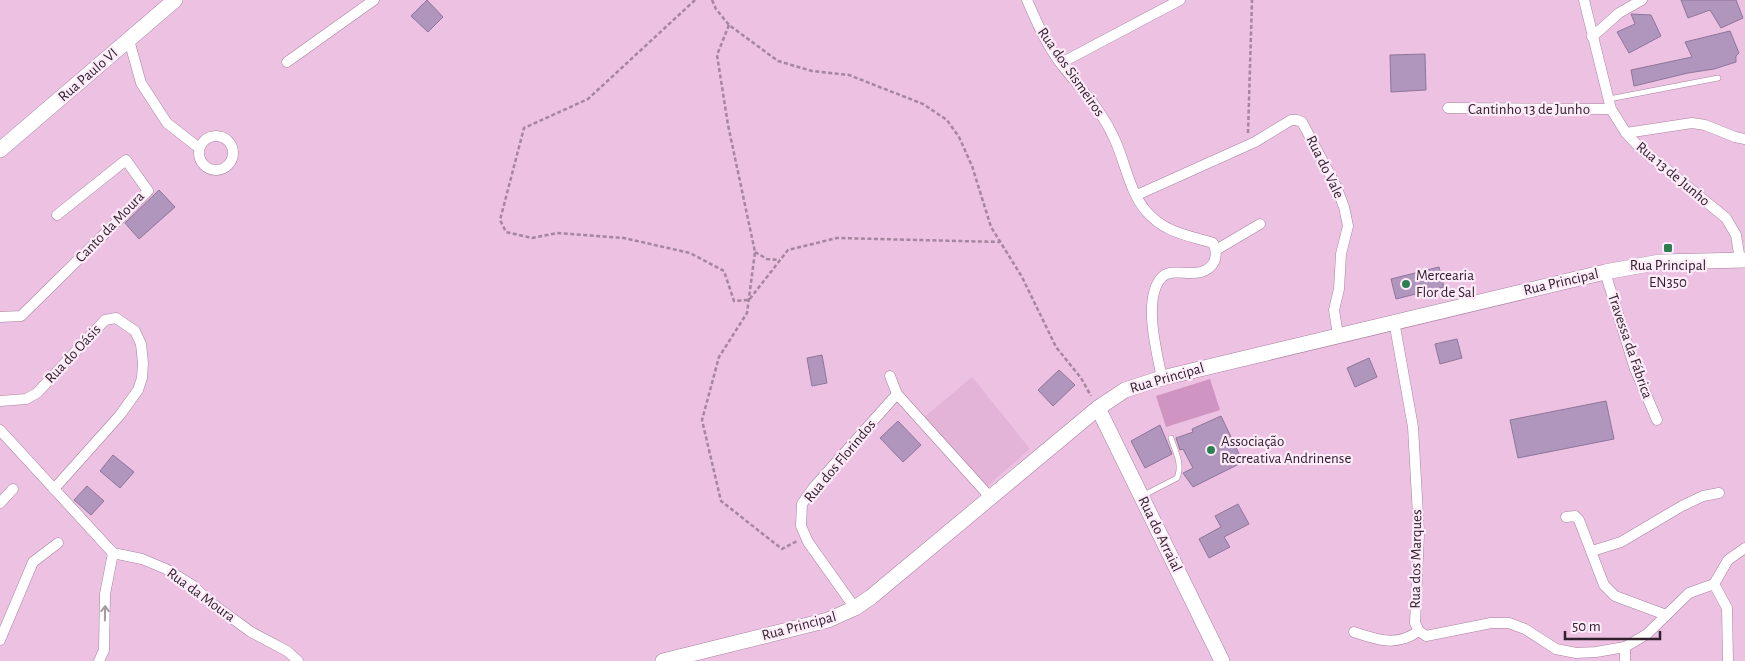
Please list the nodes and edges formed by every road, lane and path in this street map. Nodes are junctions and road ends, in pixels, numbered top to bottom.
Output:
1 (175, 0) edge
2 (374, 0) edge
3 (695, 0) edge
4 (712, 0) edge
5 (1027, 0) edge
6 (1180, 0) edge
7 (1252, 0) edge
8 (1584, 0) edge
9 (1642, 0) edge
10 (729, 25) junction
11 (1592, 37) junction
12 (129, 40) junction
13 (287, 62) dead end
14 (1061, 64) junction
15 (1718, 78) dead end
16 (1610, 104) junction
17 (1448, 108) dead end
18 (1626, 133) junction
19 (1745, 138) edge
20 (1248, 145) junction
21 (199, 148) dead end
22 (0, 150) edge
23 (1136, 195) junction
24 (58, 215) dead end
25 (1260, 224) dead end
26 (1000, 242) junction
27 (1216, 250) junction
28 (755, 252) junction
29 (780, 260) junction
30 (1743, 260) edge
31 (1605, 272) junction
32 (749, 300) junction
33 (0, 317) edge
34 (1394, 321) junction
35 (1338, 335) junction
36 (890, 376) dead end
37 (1162, 378) junction
38 (897, 394) junction
39 (0, 401) edge
40 (1098, 408) junction
41 (1657, 420) dead end
42 (0, 430) edge
43 (1171, 438) dead end
44 (54, 489) junction
45 (13, 490) dead end
46 (1719, 493) dead end
47 (990, 497) junction
48 (1141, 497) junction
49 (0, 503) edge
50 (1566, 517) dead end
51 (805, 537) junction
52 (58, 543) dead end
53 (1745, 548) edge
54 (1592, 551) junction
55 (113, 553) junction
56 (1714, 584) junction
57 (855, 608) junction
58 (1666, 615) junction
59 (1419, 631) junction
60 (1354, 632) dead end
61 (0, 640) edge
62 (1625, 647) junction
63 (99, 661) edge
64 (298, 661) edge
65 (663, 661) edge
66 (1222, 661) edge
67 (1625, 661) edge
68 (1728, 661) edge

1 - 12 main road, Rua Paulo VI
2 - 13 street
3 - 32 path
4 - 10 path
5 - 14 street, Rua dos Sismeiros
6 - 14 street
7 - 20 path
8 - 11 street, Rua 13 de Junho
9 - 11 street
10 - 26 path
10 - 28 path
11 - 16 street, Rua 13 de Junho
12 - 21 street
12 - 22 main road, Rua Paulo VI
14 - 23 street, Rua dos Sismeiros
15 - 16 lane
16 - 17 street, Cantinho 13 de Junho
16 - 18 street, Rua 13 de Junho
18 - 19 street
18 - 30 street, Rua 13 de Junho
20 - 23 street, Rua do Vale
20 - 35 street, Rua do Vale
23 - 27 street, Rua dos Sismeiros
24 - 33 street, Canto da Moura
25 - 27 street
26 - 29 path
26 - 40 path
27 - 37 street
28 - 29 path
28 - 32 path
29 - 32 path
30 - 31 main road, Rua Principal
31 - 34 main road, Rua Principal
31 - 41 street, Travessa da Fábrica
32 - 51 path
34 - 35 main road, Rua Principal
34 - 59 street, Rua dos Marques
35 - 37 main road, Rua Principal
36 - 38 street
37 - 40 main road, Rua Principal
38 - 47 street
38 - 51 street, Rua dos Florindos
39 - 44 street, Rua do Oásis
40 - 47 main road, Rua Principal
40 - 48 main road, Rua do Arraial
42 - 44 street
43 - 48 lane
44 - 55 street
45 - 49 street
46 - 54 street
47 - 57 main road, Rua Principal
48 - 66 main road, Rua do Arraial
50 - 54 street
51 - 57 street, Rua dos Florindos
52 - 61 street
53 - 56 street
54 - 58 street
63 -> 55 street
55 - 64 street, Rua da Moura
56 - 58 street
56 - 68 street
57 - 65 main road, Rua Principal
58 - 62 street
59 - 60 street
59 - 62 street
62 - 67 street

